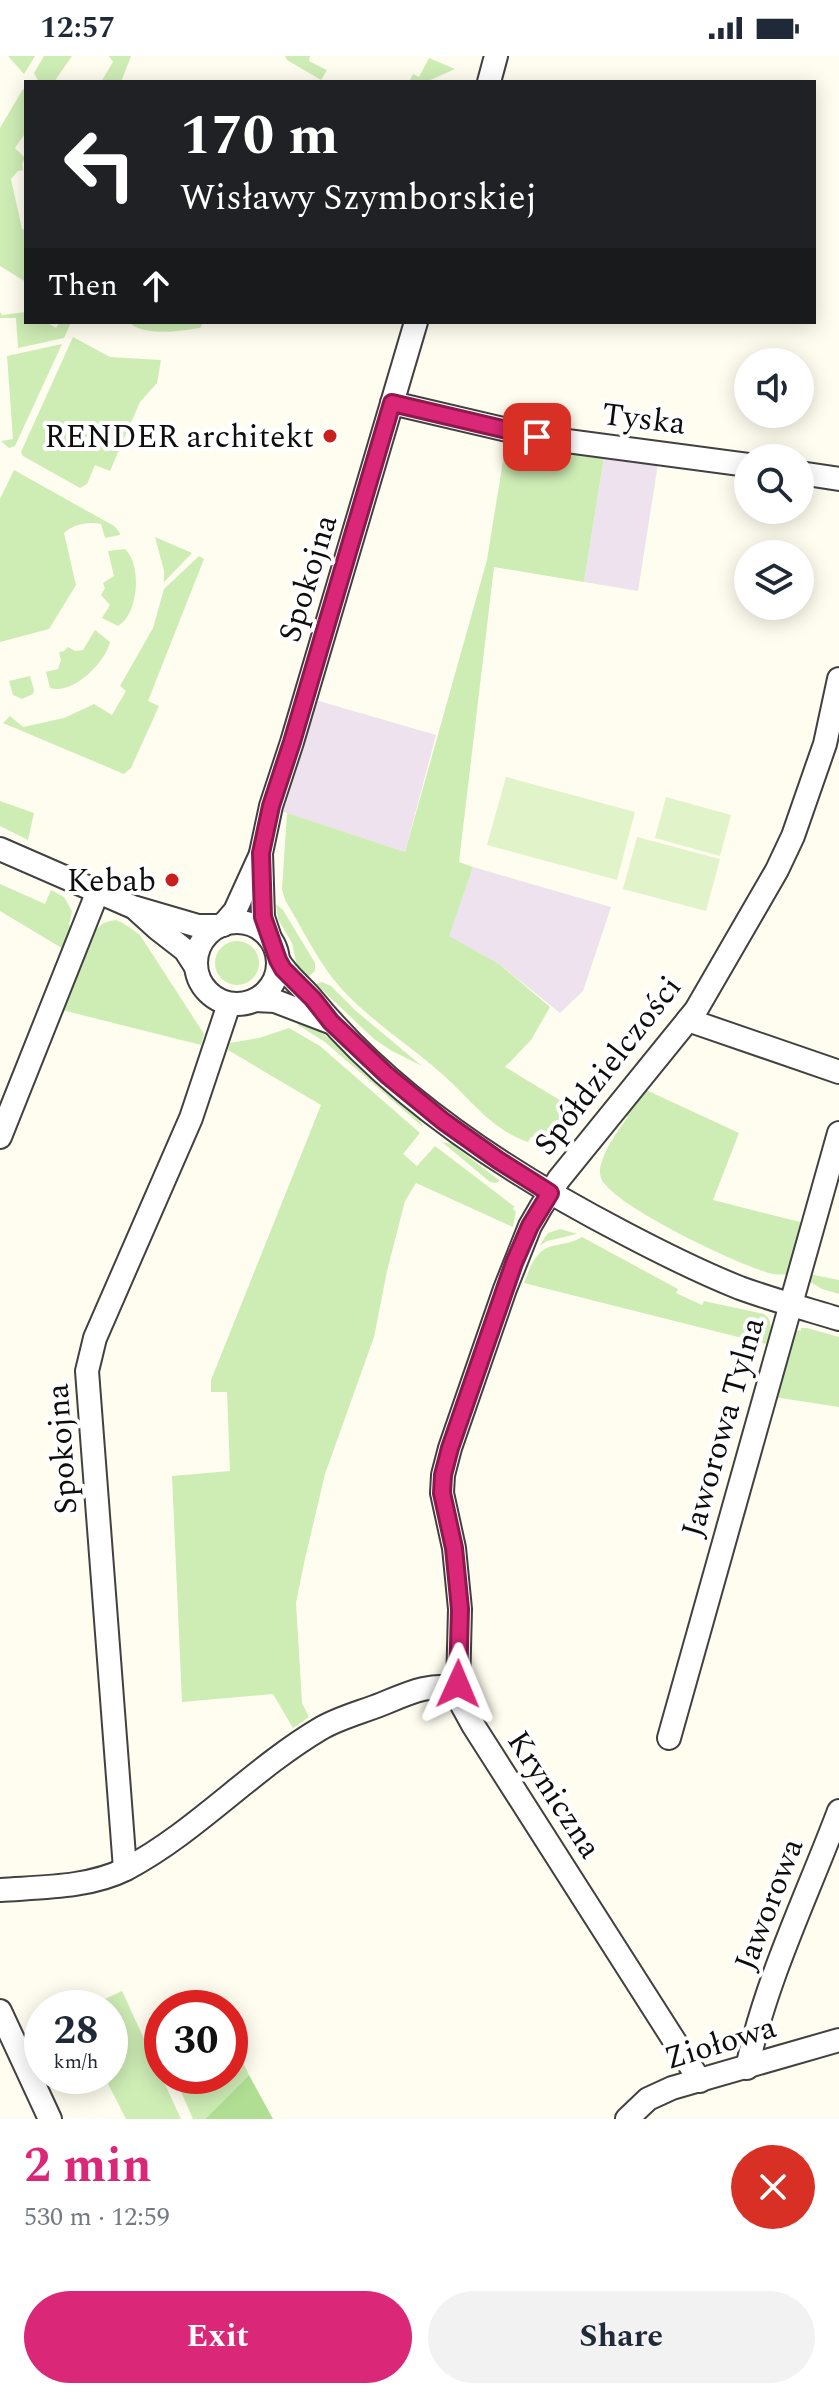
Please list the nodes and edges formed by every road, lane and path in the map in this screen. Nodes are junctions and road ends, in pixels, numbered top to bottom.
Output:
1 (496, 56) edge
2 (490, 80) edge
3 (415, 324) edge
4 (392, 403) junction
5 (734, 463) edge
6 (814, 475) edge
7 (839, 479) edge
8 (839, 679) edge
9 (0, 849) edge
10 (261, 853) junction
11 (98, 891) junction
12 (133, 907) junction
13 (221, 926) junction
14 (270, 938) junction
15 (278, 960) junction
16 (196, 967) junction
17 (255, 1000) junction
18 (229, 1004) junction
19 (688, 1020) junction
20 (331, 1022) junction
21 (839, 1072) edge
22 (839, 1133) edge
23 (0, 1137) edge
24 (550, 1193) junction
25 (790, 1305) junction
26 (839, 1319) edge
27 (458, 1688) junction
28 (669, 1738) dead end
29 (839, 1811) edge
30 (125, 1869) junction
31 (0, 1890) edge
32 (0, 2011) edge
33 (839, 2040) edge
34 (747, 2068) junction
35 (700, 2081) junction
36 (50, 2119) edge
37 (627, 2119) edge

1 - 2 street
3 - 4 street, Spokojna
4 - 5 street, Tyska
4 - 10 street, Spokojna
6 - 7 street
8 - 19 street, Spółdzielczości
9 - 11 street
10 - 13 street, Spokojna
10 - 14 street, Spokojna
11 - 12 street
11 - 23 street
12 - 13 street
12 - 16 street
13 - 14 street
13 - 16 street
14 - 15 street
15 - 17 street
15 - 20 street
16 - 18 street
17 - 18 street
17 - 20 street
18 - 30 street, Spokojna
19 - 21 street
19 - 24 street, Spółdzielczości
20 - 24 street
22 - 25 street, Jaworowa Tylna
24 - 25 street
24 - 27 street, Spółdzielczości
25 - 26 street
25 - 28 street, Jaworowa Tylna
27 - 30 street
27 - 35 street, Kryniczna
29 - 34 street, Jaworowa
30 - 31 street
32 - 36 street
33 - 34 street, Ziołowa
34 - 35 street, Ziołowa
35 - 37 street, Ziołowa

